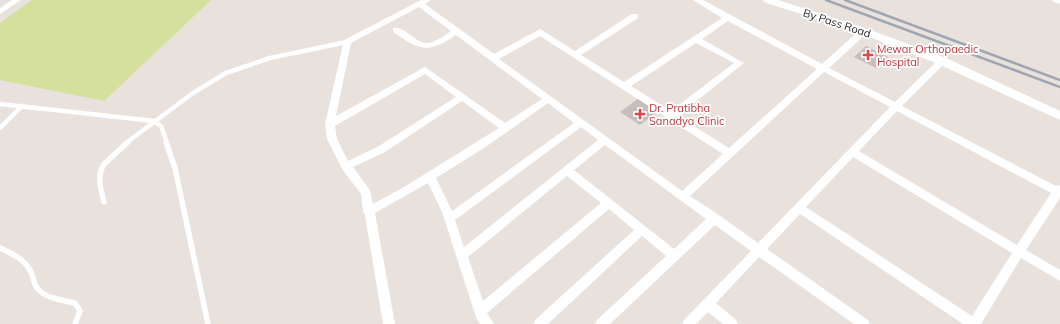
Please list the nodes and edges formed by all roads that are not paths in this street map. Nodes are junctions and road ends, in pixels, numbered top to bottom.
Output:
1 (17, 0) edge
2 (697, 0) edge
3 (768, 0) edge
4 (1057, 0) edge
5 (1060, 1) edge
6 (423, 2) edge
7 (0, 12) edge
8 (635, 16) dead end
9 (728, 18) junction
10 (396, 30) dead end
11 (864, 31) junction
12 (456, 32) junction
13 (696, 39) junction
14 (347, 42) junction
15 (575, 55) junction
16 (492, 59) junction
17 (942, 61) junction
18 (824, 68) junction
19 (624, 86) junction
20 (462, 97) junction
21 (548, 99) junction
22 (0, 104) edge
23 (22, 106) junction
24 (896, 106) junction
25 (671, 116) junction
26 (1060, 116) edge
27 (154, 121) junction
28 (580, 123) junction
29 (330, 124) junction
30 (0, 128) edge
31 (505, 128) junction
32 (605, 140) junction
33 (852, 152) junction
34 (730, 154) junction
35 (346, 166) junction
36 (567, 170) junction
37 (430, 177) junction
38 (1059, 191) edge
39 (683, 196) junction
40 (104, 202) dead end
41 (609, 203) junction
42 (800, 208) junction
43 (368, 212) junction
44 (715, 218) junction
45 (449, 219) junction
46 (642, 230) junction
47 (0, 248) edge
48 (760, 250) junction
49 (1019, 251) junction
50 (461, 256) junction
51 (675, 256) junction
52 (1060, 276) edge
53 (707, 304) junction
54 (480, 312) junction
55 (75, 324) edge
56 (208, 324) edge
57 (389, 324) edge
58 (488, 324) edge
59 (539, 324) edge
60 (602, 324) edge
61 (688, 324) edge
62 (732, 324) edge
63 (864, 324) edge
64 (974, 324) edge

1 - 7 street
2 - 9 street
3 - 11 street, By Pass Road
4 - 5 street
6 - 12 street
6 - 14 street
8 - 15 street
9 - 13 street
9 - 18 street
10 - 12 street
11 - 17 street, By Pass Road
11 - 18 street
12 - 16 street
13 - 19 street
13 - 25 street
14 - 27 lane
14 - 29 street
15 - 16 street
15 - 19 street
16 - 21 street
17 - 24 street
17 - 26 street, By Pass Road
18 - 24 street
18 - 34 street
19 - 25 street
20 - 29 street
20 - 31 street
20 - 35 street
21 - 28 street
21 - 31 street
22 - 23 lane
23 - 27 lane
23 - 30 lane
24 - 33 street
24 - 38 street
25 - 34 street
27 - 40 lane
27 - 56 lane
28 - 32 street
28 - 45 street
29 - 35 street
31 - 37 street
32 - 36 street
32 - 39 street
33 - 42 street
33 - 49 street
34 - 39 street
35 - 43 street
36 - 41 street
36 - 50 street
37 - 43 street
37 - 45 street
38 - 49 street
39 - 44 street
41 - 46 street
41 - 54 street
42 - 48 street
42 - 64 street
43 - 57 street
44 - 48 street
44 - 51 street
45 - 50 street
46 - 51 street
46 - 59 street
47 - 55 lane
48 - 53 street
48 - 63 street
49 - 52 street
49 - 64 street
50 - 54 street
51 - 60 street
53 - 61 street
53 - 62 street
54 - 58 street

